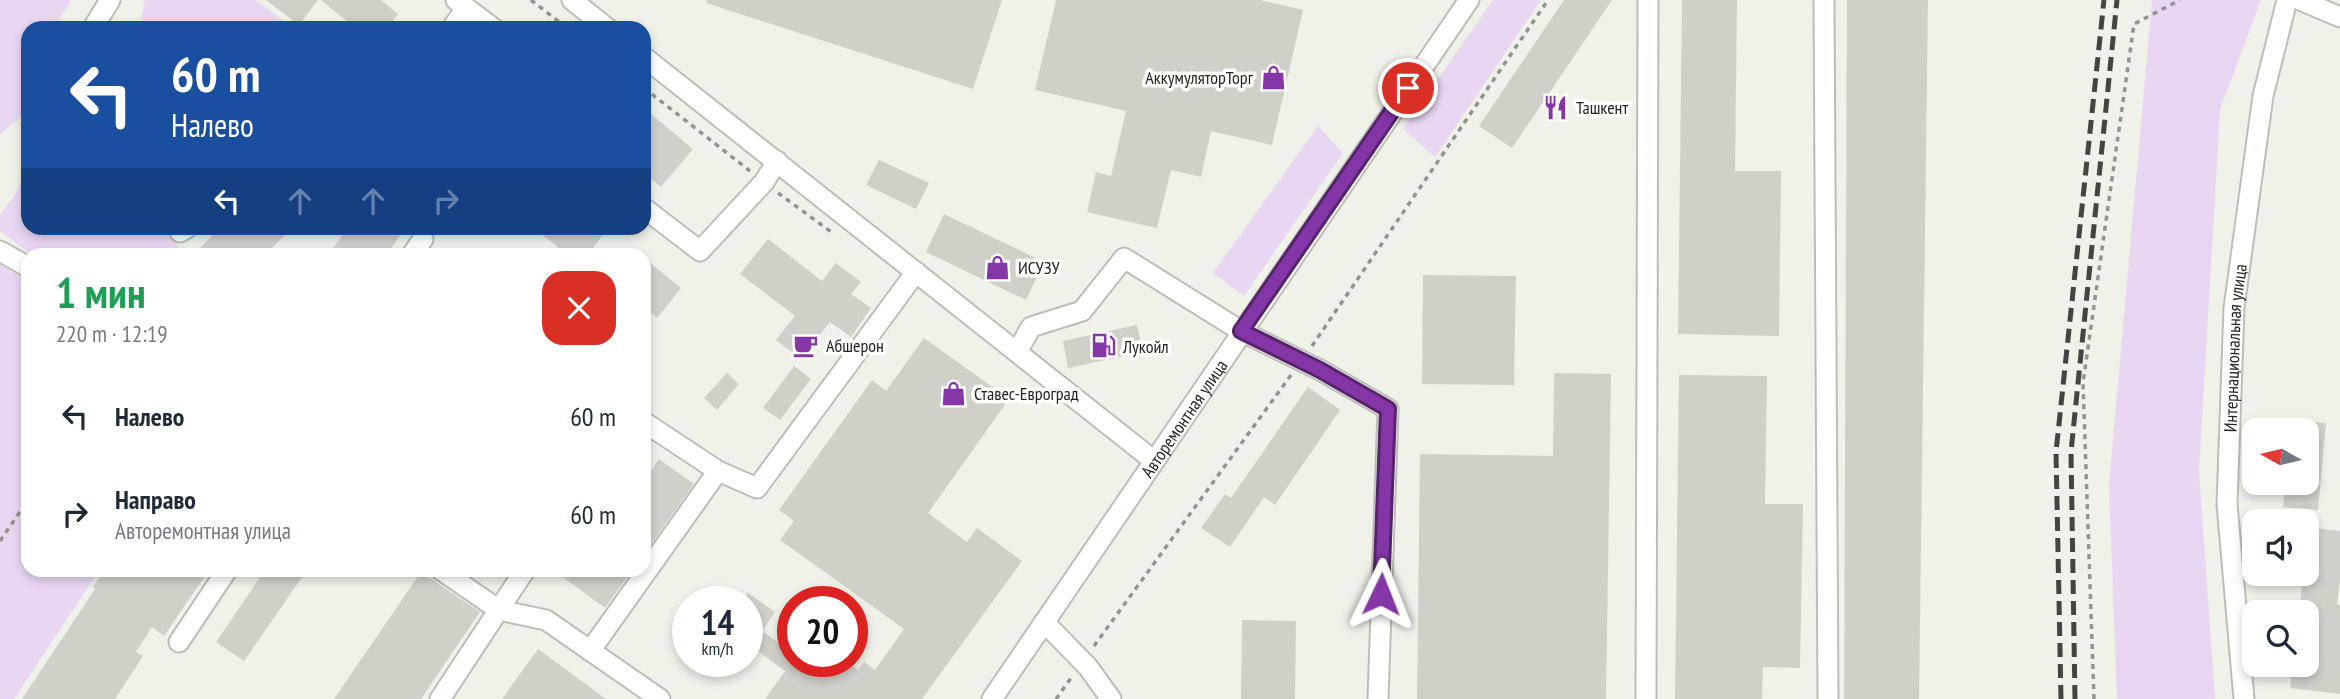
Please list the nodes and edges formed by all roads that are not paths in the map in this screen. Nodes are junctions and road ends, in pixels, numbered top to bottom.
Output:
1 (110, 0) edge
2 (572, 0) edge
3 (1469, 0) edge
4 (1648, 0) edge
5 (1824, 0) edge
6 (2287, 0) edge
7 (2300, 0) edge
8 (461, 4) edge
9 (2340, 17) edge
10 (97, 21) edge
11 (455, 21) edge
12 (484, 21) edge
13 (598, 21) edge
14 (651, 62) edge
15 (777, 161) junction
16 (651, 213) edge
17 (423, 239) dead end
18 (417, 248) edge
19 (0, 251) edge
20 (21, 263) edge
21 (916, 272) junction
22 (1241, 331) junction
23 (1017, 352) junction
24 (651, 427) edge
25 (1153, 460) junction
26 (718, 471) junction
27 (651, 565) edge
28 (222, 577) edge
29 (451, 577) edge
30 (520, 577) edge
31 (643, 577) edge
32 (499, 610) junction
33 (1044, 622) junction
34 (179, 642) dead end
35 (590, 651) junction
36 (440, 699) edge
37 (660, 699) edge
38 (992, 699) edge
39 (1111, 699) edge
40 (1378, 699) edge
41 (1646, 699) edge
42 (1828, 699) edge
43 (2244, 699) edge

1 - 10 street
2 - 13 street
3 - 22 street, Авторемонтная улица
4 - 41 street
5 - 42 street
6 - 43 street, Интернациональная улица
7 - 9 street
8 - 11 street
8 - 12 street
14 - 15 street
15 - 16 street
15 - 21 street
17 - 18 street
19 - 20 street
21 - 23 street
21 - 26 street
22 - 23 street
22 - 25 street, Авторемонтная улица
22 - 40 street
23 - 25 street
24 - 26 street
25 - 33 street, Авторемонтная улица
26 - 27 street
28 - 34 street
29 - 32 street
30 - 32 street
31 - 35 street
32 - 35 street
32 - 36 street
33 - 38 street, Авторемонтная улица
33 - 39 street
35 - 37 street

